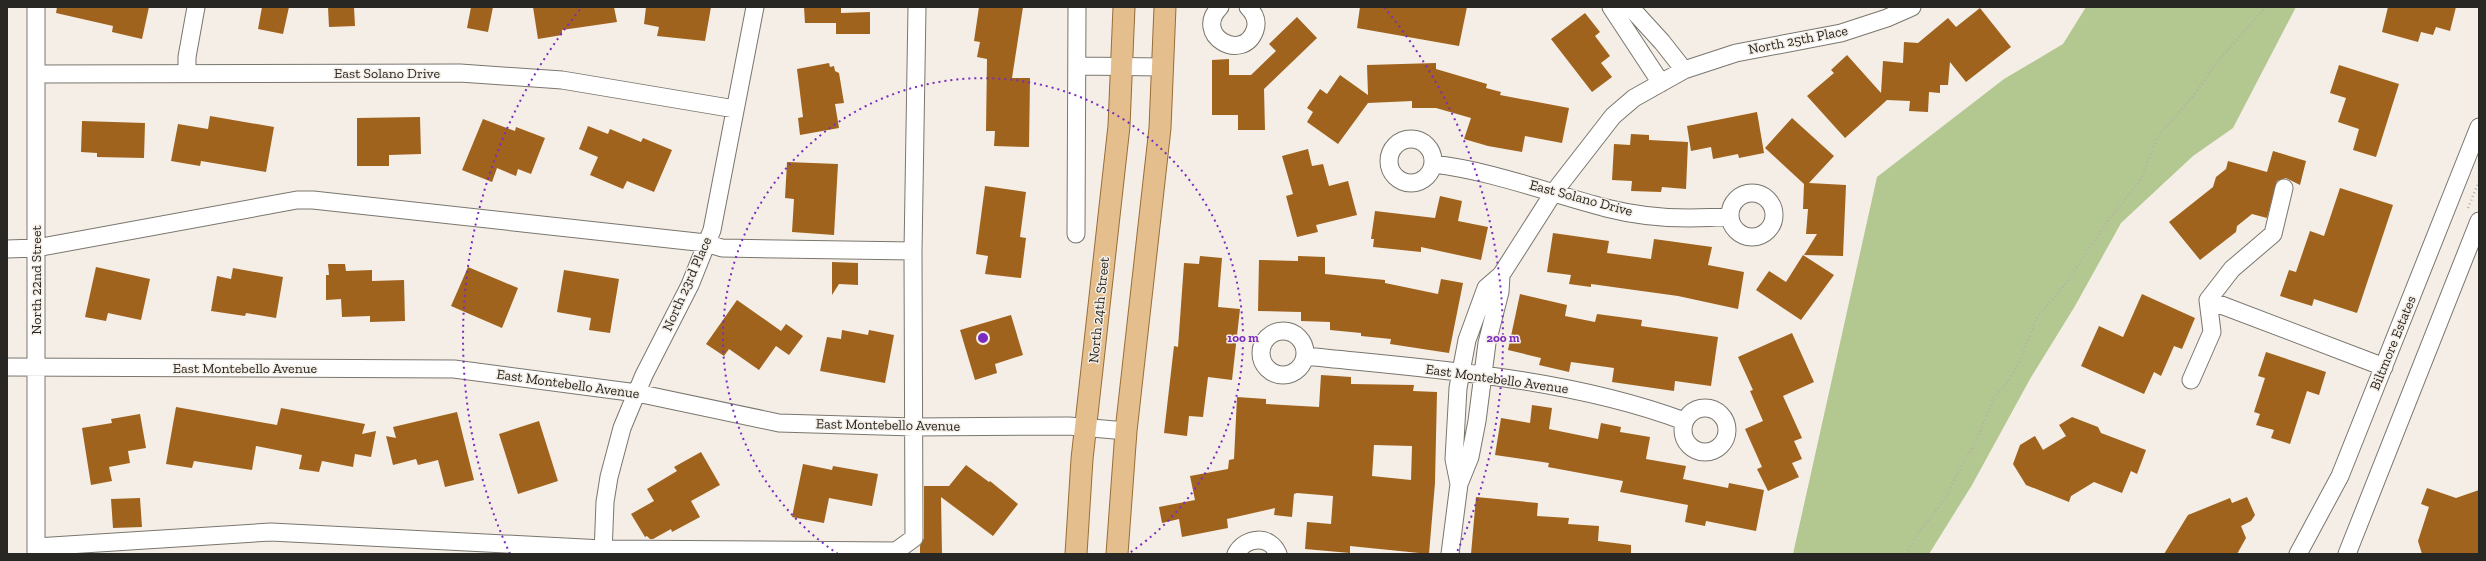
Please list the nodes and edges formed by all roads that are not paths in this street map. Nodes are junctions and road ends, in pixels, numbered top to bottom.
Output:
1 (36, 7) edge
2 (196, 7) edge
3 (755, 7) edge
4 (916, 7) edge
5 (1077, 7) edge
6 (1124, 7) edge
7 (1165, 7) edge
8 (1220, 7) edge
9 (1248, 7) edge
10 (1611, 7) edge
11 (1630, 7) edge
12 (1912, 7) edge
13 (1077, 66) junction
14 (1122, 67) junction
15 (1163, 67) junction
16 (1684, 70) junction
17 (187, 73) junction
18 (36, 74) junction
19 (1661, 83) junction
20 (735, 109) junction
21 (2479, 128) edge
22 (1433, 164) dead end
23 (2284, 188) dead end
24 (1554, 192) junction
25 (1730, 216) dead end
26 (2479, 221) edge
27 (1076, 234) dead end
28 (706, 243) junction
29 (7, 248) edge
30 (36, 248) junction
31 (913, 251) junction
32 (1501, 275) junction
33 (2208, 300) junction
34 (1305, 356) dead end
35 (36, 367) junction
36 (2384, 367) junction
37 (7, 368) edge
38 (1461, 373) junction
39 (1483, 377) junction
40 (2191, 380) dead end
41 (637, 393) junction
42 (1684, 421) dead end
43 (914, 427) junction
44 (1086, 428) junction
45 (1126, 431) junction
46 (1459, 484) junction
47 (36, 551) edge
48 (603, 551) edge
49 (1076, 554) edge
50 (1117, 554) edge
51 (1236, 554) edge
52 (1278, 554) edge
53 (1450, 554) edge
54 (2298, 554) edge
55 (2347, 554) edge

1 - 18 street, North 22nd Street
2 - 17 street
3 - 20 street, North 23rd Place
4 - 31 street
5 - 13 street
6 - 14 main road, North 24th Street
7 - 15 main road
8 - 9 street
10 - 19 street
11 - 16 street
12 - 16 street, North 25th Place
13 - 14 street
13 - 27 street
14 - 15 street
14 - 44 main road, North 24th Street
15 - 45 main road
16 - 19 street, North 25th Place
17 - 18 street, East Solano Drive
17 - 20 street, East Solano Drive
18 - 30 street, North 22nd Street
19 - 24 street, North 25th Place
20 - 28 street, North 23rd Place
21 - 36 street, Biltmore Estates
22 - 24 street, East Solano Drive
23 - 33 street
24 - 25 street, East Solano Drive
24 - 32 street, North 25th Place
26 - 55 street
28 - 30 street
28 - 31 street
28 - 41 street, North 23rd Place
29 - 30 street
30 - 35 street, North 22nd Street
31 - 43 street
32 - 38 street
32 - 39 street
33 - 36 street
33 - 40 street
34 - 38 street, East Montebello Avenue
35 - 37 street, East Montebello Avenue
35 - 41 street, East Montebello Avenue
35 - 47 street, North 22nd Street
36 - 54 street, Biltmore Estates
38 - 39 street, East Montebello Avenue
38 - 46 street
39 - 42 street, East Montebello Avenue
39 - 46 street
41 - 43 street, East Montebello Avenue
41 - 48 street, North 23rd Place
43 - 44 street, East Montebello Avenue
43 - 48 street
44 - 45 street, East Montebello Avenue
44 - 49 main road, North 24th Street
45 - 50 main road
46 - 53 street
47 - 48 street
51 - 52 street

